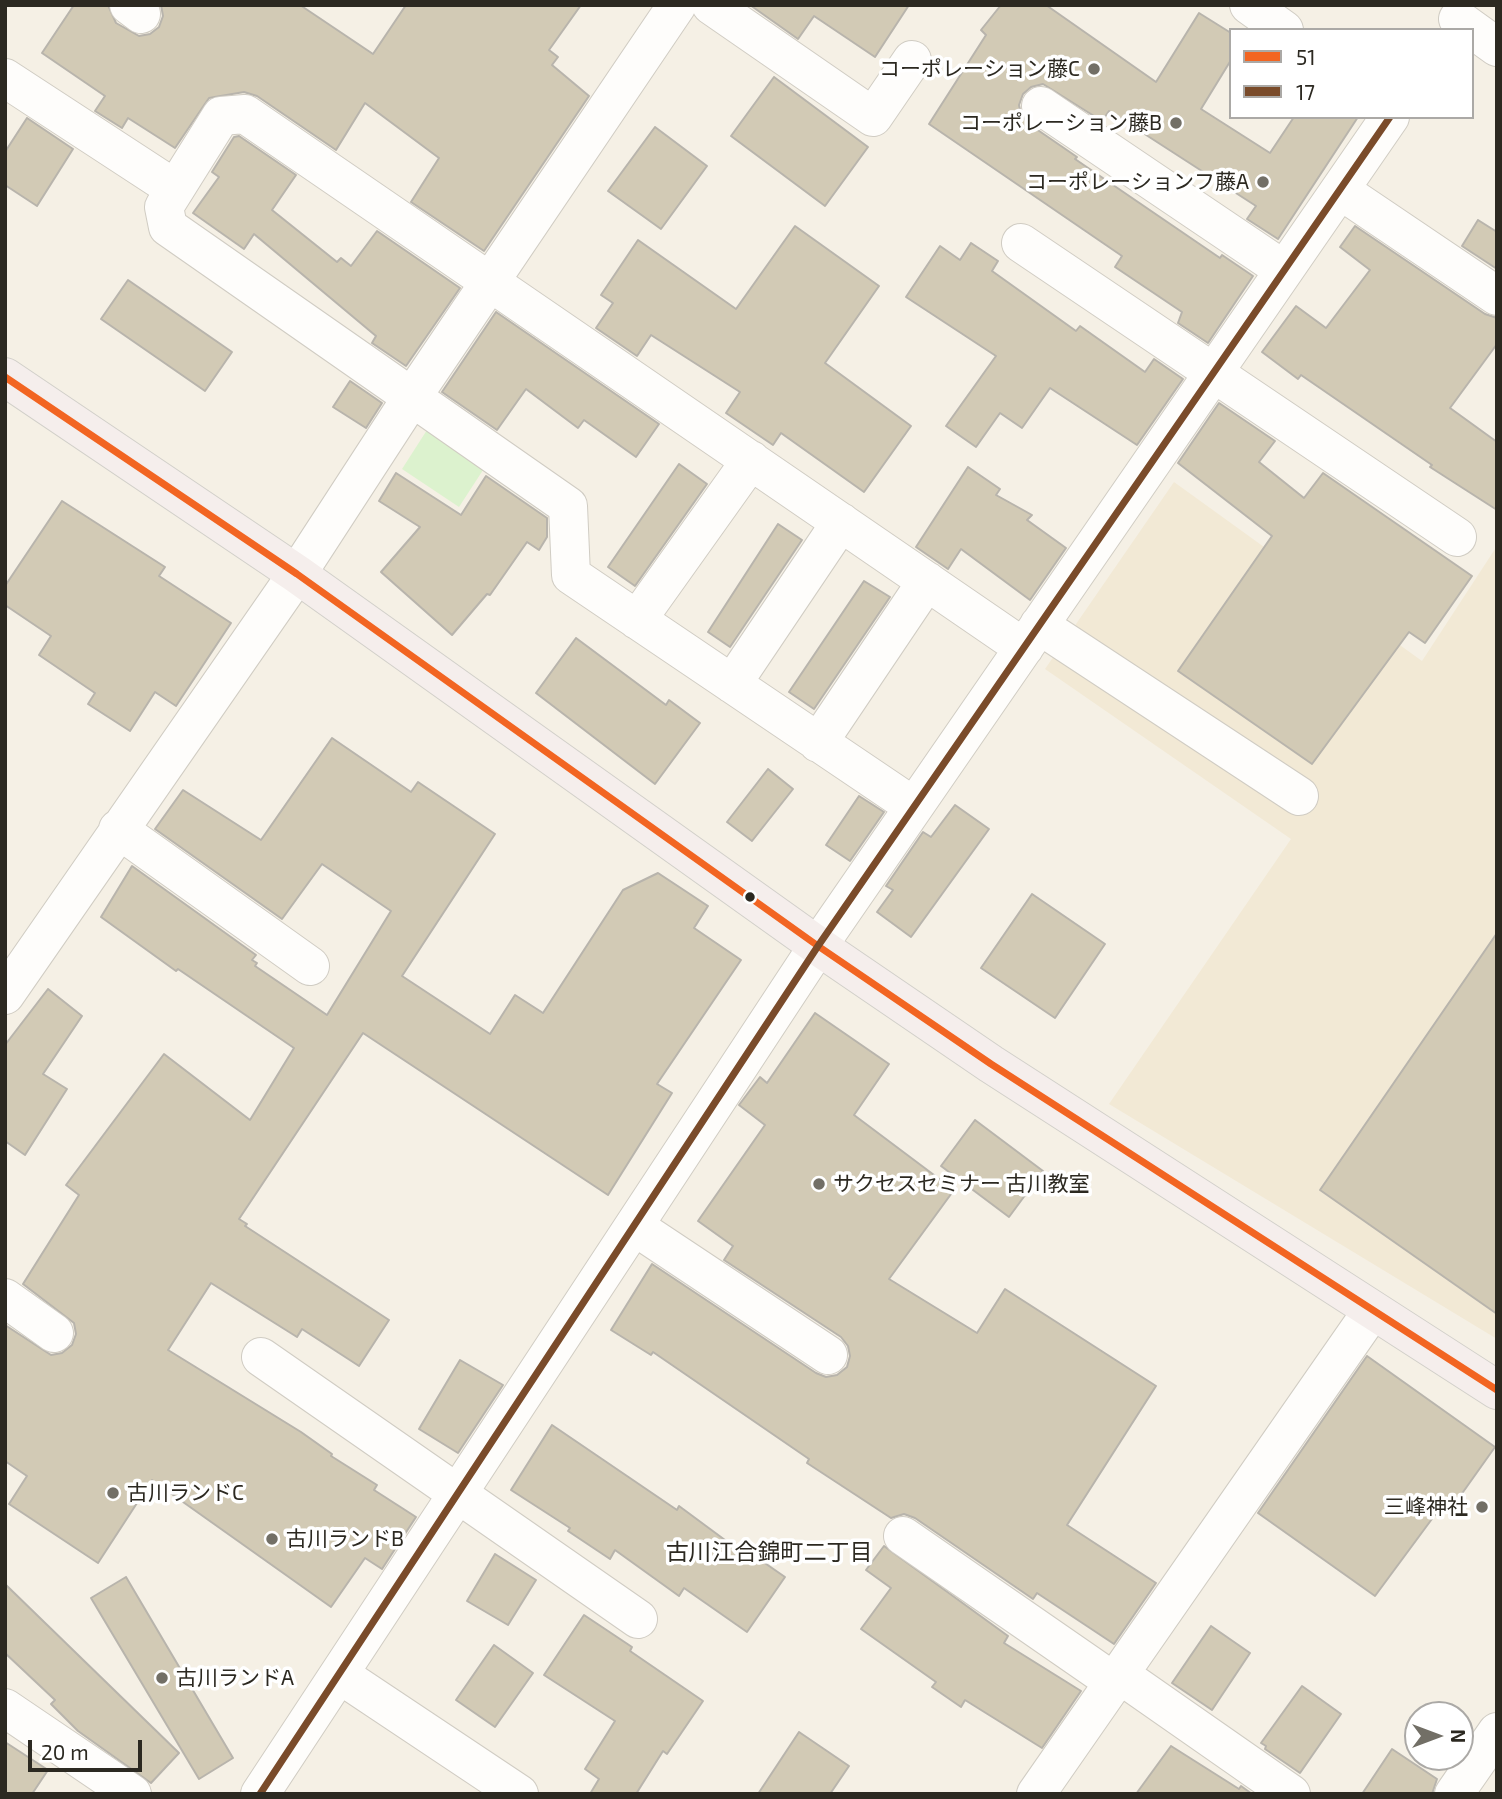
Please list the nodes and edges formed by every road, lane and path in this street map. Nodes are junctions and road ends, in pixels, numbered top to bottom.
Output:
1 (677, 5) edge
2 (711, 5) edge
3 (1249, 5) edge
4 (1281, 28) edge
5 (1474, 30) edge
6 (1497, 47) edge
7 (912, 60) dead end
8 (5, 78) edge
9 (1041, 106) dead end
10 (1389, 119) edge
11 (175, 189) junction
12 (1340, 190) junction
13 (1021, 243) dead end
14 (1284, 270) junction
15 (490, 281) junction
16 (1497, 296) edge
17 (1213, 373) junction
18 (5, 377) edge
19 (412, 397) junction
20 (751, 460) junction
21 (841, 522) junction
22 (1457, 537) dead end
23 (298, 573) junction
24 (927, 581) junction
25 (637, 620) junction
26 (1031, 636) junction
27 (732, 684) junction
28 (818, 743) junction
29 (1299, 796) dead end
30 (913, 807) junction
31 (118, 829) junction
32 (818, 946) junction
33 (310, 966) dead end
34 (5, 995) edge
35 (634, 1226) junction
36 (5, 1298) edge
37 (1372, 1311) junction
38 (54, 1333) dead end
39 (828, 1355) dead end
40 (261, 1357) dead end
41 (1497, 1390) edge
42 (458, 1493) junction
43 (903, 1536) dead end
44 (638, 1619) dead end
45 (339, 1674) junction
46 (1117, 1678) junction
47 (5, 1708) edge
48 (1497, 1732) edge
49 (132, 1794) edge
50 (260, 1794) edge
51 (519, 1794) edge
52 (1036, 1794) edge
53 (1292, 1794) edge
54 (1454, 1794) edge

1 - 15 street
2 - 7 street
3 - 4 street
5 - 6 street
8 - 11 street
9 - 14 street
10 - 12 street
11 - 15 street
11 - 19 street
12 - 14 street
12 - 16 street
13 - 17 street
14 - 17 street
15 - 19 street
15 - 20 street
17 - 22 street
17 - 26 street
18 - 23 main road
19 - 23 street
19 - 25 street
20 - 21 street
20 - 25 street
21 - 24 street
21 - 27 street
23 - 31 street
23 - 32 main road
24 - 26 street
24 - 28 street
25 - 27 street
26 - 29 street
26 - 30 street
27 - 28 street
28 - 30 street
30 - 32 street
31 - 33 street
31 - 34 street
32 - 35 street
32 - 37 main road
35 - 39 street
35 - 42 street
36 - 38 street
37 - 41 main road
37 - 46 street
40 - 42 street
42 - 44 street
42 - 45 street
43 - 46 street
45 - 50 street
45 - 51 street
46 - 52 street
46 - 53 street
47 - 49 street
48 - 54 street

